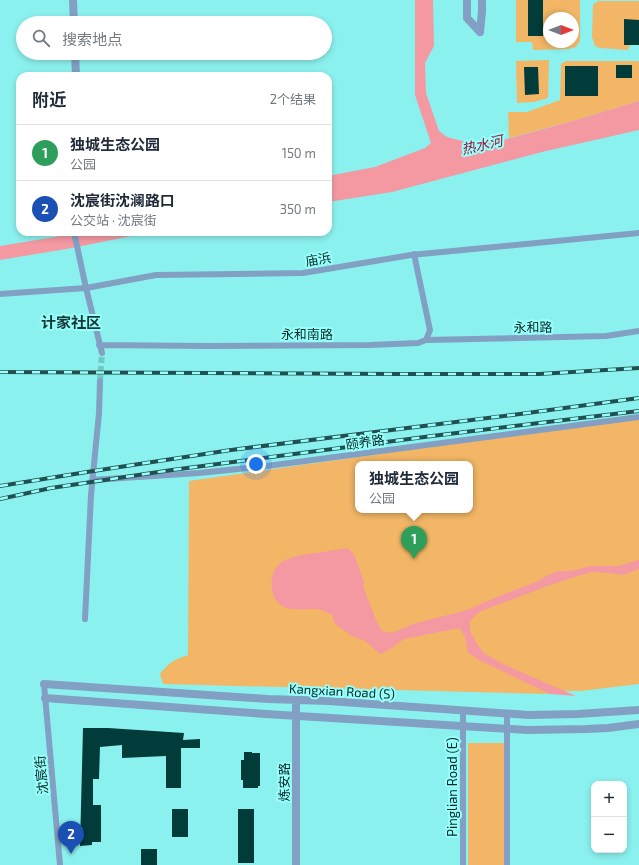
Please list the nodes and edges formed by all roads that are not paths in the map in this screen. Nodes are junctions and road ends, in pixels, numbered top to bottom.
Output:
1 (74, 0) edge
2 (467, 0) edge
3 (482, 0) edge
4 (74, 16) edge
5 (75, 60) edge
6 (76, 72) edge
7 (639, 233) edge
8 (75, 236) edge
9 (414, 254) junction
10 (86, 288) junction
11 (0, 294) edge
12 (639, 331) edge
13 (426, 340) junction
14 (99, 345) junction
15 (102, 353) tunnel mouth
16 (100, 381) tunnel mouth
17 (639, 417) edge
18 (92, 480) junction
19 (85, 619) dead end
20 (44, 684) joint
21 (45, 698) junction
22 (296, 700) junction
23 (463, 710) junction
24 (639, 710) edge
25 (507, 713) junction
26 (296, 715) junction
27 (639, 724) edge
28 (463, 726) junction
29 (507, 729) junction
30 (60, 865) edge
31 (296, 865) edge
32 (463, 865) edge
33 (507, 865) edge

1 - 4 street
2 - 3 street
5 - 6 street
7 - 9 street, 庙浜
8 - 10 street
9 - 10 street, 庙浜
9 - 13 street
10 - 11 street, 庙浜
10 - 14 street
12 - 13 street, 永和路
13 - 14 street, 永和南路
14 - 15 street
16 - 18 street
17 - 18 street, 颐养路
18 - 19 street
20 - 21 street, 沈宸街
20 - 22 street, Kangxian Road (S)
21 - 26 street, Kangxian Road (S)
21 - 30 street, 沈宸街
22 - 23 street, Kangxian Road (S)
22 - 26 street, 炼安路
23 - 25 street, Kangxian Road (S)
23 - 28 street, Pinglian Road (E)
24 - 25 street, Kangxian Road (S)
25 - 29 street
26 - 28 street, Kangxian Road (S)
26 - 31 street, 炼安路
27 - 29 street, Kangxian Road (S)
28 - 29 street, Kangxian Road (S)
28 - 32 street, Pinglian Road (E)
29 - 33 street

